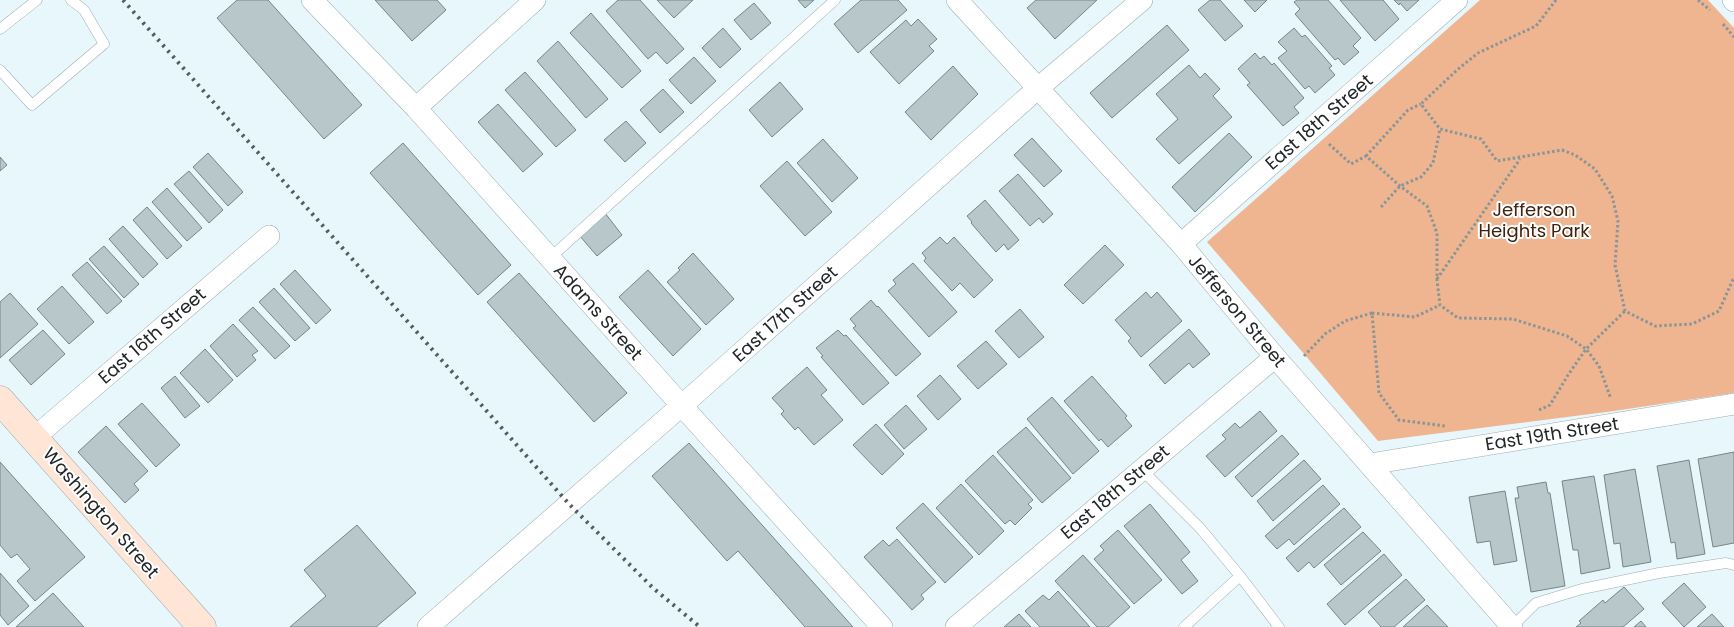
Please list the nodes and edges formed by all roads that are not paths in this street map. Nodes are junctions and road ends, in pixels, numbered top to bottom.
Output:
1 (37, 0) edge
2 (72, 0) edge
3 (312, 0) edge
4 (535, 0) edge
5 (835, 0) edge
6 (957, 0) edge
7 (1142, 0) edge
8 (1457, 0) edge
9 (0, 29) edge
10 (0, 70) edge
11 (1037, 89) junction
12 (416, 108) junction
13 (268, 236) dead end
14 (1181, 244) junction
15 (550, 258) junction
16 (1281, 364) junction
17 (0, 400) edge
18 (1734, 404) edge
19 (682, 406) junction
20 (35, 438) junction
21 (1370, 464) junction
22 (1142, 470) junction
23 (1734, 565) edge
24 (1240, 576) junction
25 (202, 627) edge
26 (428, 627) edge
27 (882, 627) edge
28 (956, 627) edge
29 (1184, 627) edge
30 (1279, 627) edge
31 (1512, 627) edge

1 - 9 lane
2 - 10 lane
3 - 12 street, Adams Street
4 - 12 street
5 - 15 lane
6 - 11 street, Jefferson Street
7 - 11 street, East 17th Street
8 - 14 street, East 18th Street
11 - 14 street, Jefferson Street
11 - 19 street, East 17th Street
12 - 15 street, Adams Street
13 - 20 street, East 16th Street
14 - 16 street, Jefferson Street
15 - 19 street, Adams Street
16 - 21 street, Jefferson Street
16 - 22 street, East 18th Street
17 - 20 street, Washington Street
18 - 21 street, East 19th Street
19 - 26 street, East 17th Street
19 - 27 street, Adams Street
20 - 25 street, Washington Street
21 - 31 street, Jefferson Street
22 - 24 lane
22 - 28 street, East 18th Street
23 - 31 lane
24 - 29 lane
24 - 30 lane

